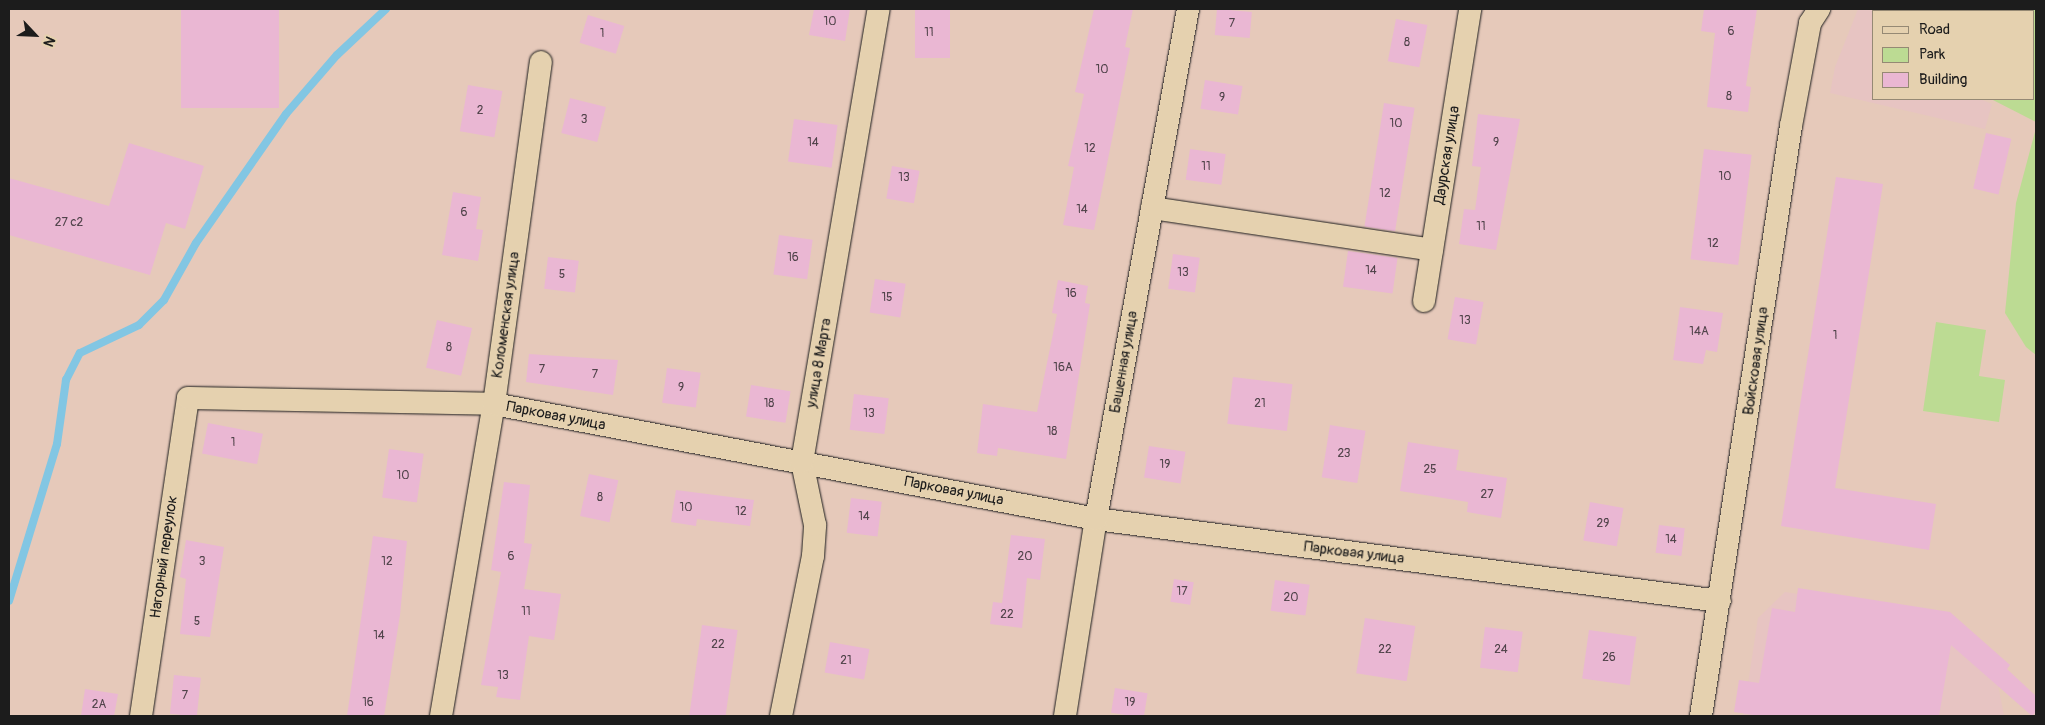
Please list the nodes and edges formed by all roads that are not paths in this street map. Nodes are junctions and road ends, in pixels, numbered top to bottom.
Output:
1 (879, 9) edge
2 (1188, 9) edge
3 (1470, 9) edge
4 (1819, 9) edge
5 (541, 62) dead end
6 (1152, 208) junction
7 (1432, 250) junction
8 (1424, 300) dead end
9 (188, 398) joint
10 (494, 404) junction
11 (802, 462) junction
12 (1096, 519) junction
13 (1720, 600) junction
14 (141, 716) edge
15 (441, 716) edge
16 (780, 716) edge
17 (1065, 716) edge
18 (1701, 716) edge

1 - 11 street, улица 8 Марта
2 - 6 street, Башенная улица
3 - 7 street, Даурская улица
4 - 13 street, Войсковая улица
5 - 10 street, Коломенская улица
6 - 7 street
6 - 12 street, Башенная улица
7 - 8 street, Даурская улица
9 - 10 street, Парковая улица
9 - 14 street, Нагорный переулок
10 - 11 street, Парковая улица
10 - 15 street, Коломенская улица
11 - 12 street, Парковая улица
11 - 16 street, улица 8 Марта
12 - 13 street, Парковая улица
12 - 17 street, Башенная улица
13 - 18 street, Войсковая улица

